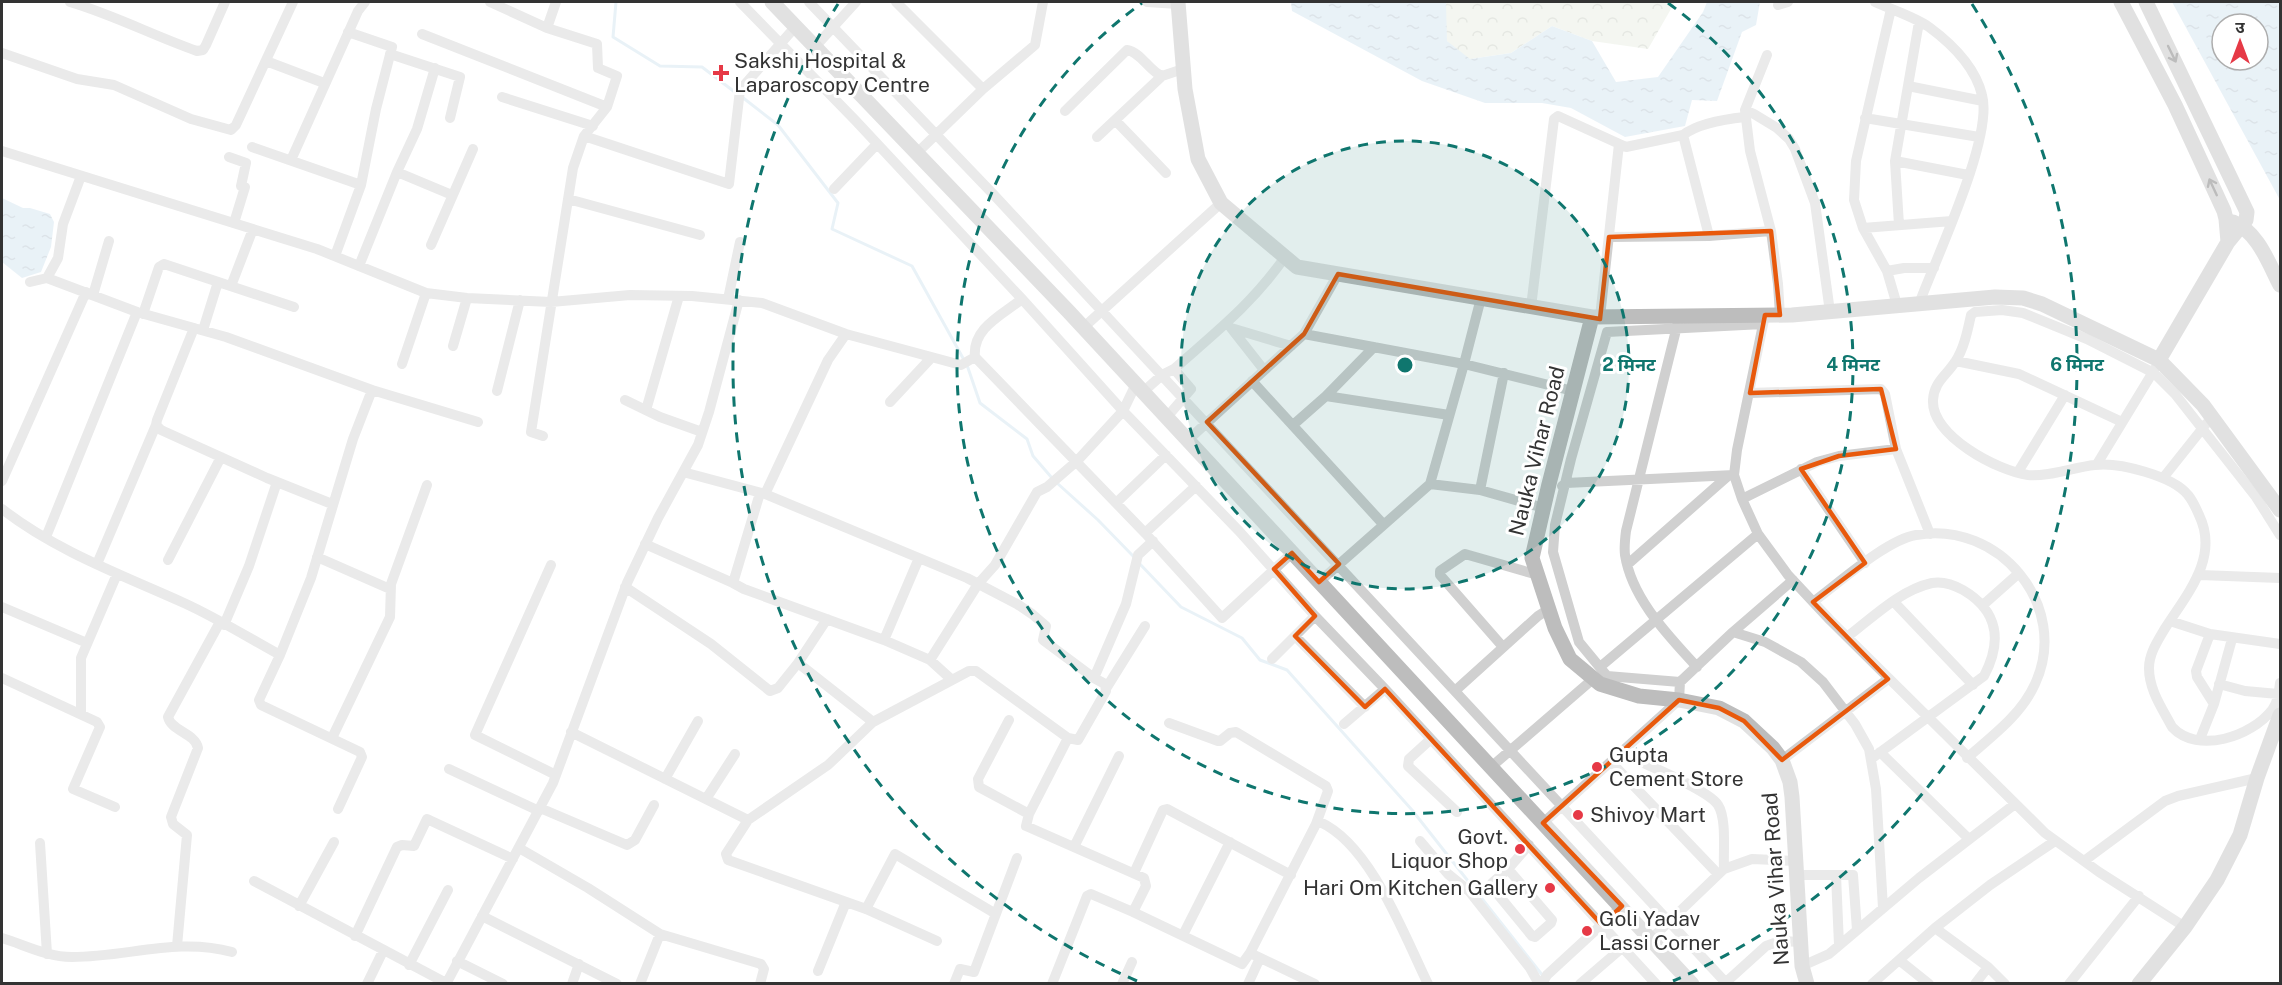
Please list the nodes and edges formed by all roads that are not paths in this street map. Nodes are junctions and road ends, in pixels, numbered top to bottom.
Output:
1 (70, 2) edge
2 (225, 2) edge
3 (293, 2) edge
4 (365, 2) edge
5 (490, 2) edge
6 (556, 2) edge
7 (740, 2) edge
8 (772, 2) edge
9 (809, 2) edge
10 (856, 2) edge
11 (896, 2) edge
12 (1043, 2) edge
13 (1147, 2) edge
14 (1875, 2) edge
15 (2121, 2) edge
16 (2146, 2) edge
17 (1178, 3) edge
18 (1891, 9) junction
19 (1919, 22) junction
20 (796, 26) junction
21 (832, 26) junction
22 (547, 28) junction
23 (348, 32) junction
24 (422, 34) dead end
25 (780, 43) junction
26 (815, 47) junction
27 (2, 53) edge
28 (390, 54) junction
29 (1767, 55) dead end
30 (266, 61) junction
31 (435, 68) junction
32 (1183, 69) junction
33 (1162, 76) junction
34 (324, 83) junction
35 (1908, 86) junction
36 (983, 89) junction
37 (502, 97) dead end
38 (1983, 101) junction
39 (607, 107) junction
40 (1065, 111) dead end
41 (1745, 114) junction
42 (450, 118) dead end
43 (1865, 118) junction
44 (1115, 120) junction
45 (1902, 124) junction
46 (592, 126) junction
47 (936, 134) junction
48 (1683, 135) junction
49 (584, 136) junction
50 (1097, 137) dead end
51 (1979, 137) junction
52 (877, 144) junction
53 (1619, 144) junction
54 (252, 147) dead end
55 (473, 149) dead end
56 (2, 151) edge
57 (917, 153) junction
58 (229, 157) dead end
59 (291, 160) junction
60 (1895, 161) junction
61 (396, 172) junction
62 (1166, 173) dead end
63 (1968, 175) junction
64 (81, 176) junction
65 (361, 185) junction
66 (834, 189) dead end
67 (452, 195) junction
68 (568, 199) junction
69 (1221, 203) junction
70 (2226, 219) junction
71 (1952, 221) junction
72 (234, 223) junction
73 (1899, 225) junction
74 (2243, 226) junction
75 (1863, 228) junction
76 (253, 229) junction
77 (1771, 231) junction
78 (700, 235) dead end
79 (1709, 236) junction
80 (1609, 237) junction
81 (109, 241) dead end
82 (740, 242) dead end
83 (2228, 242) junction
84 (432, 245) dead end
85 (335, 256) junction
86 (1285, 257) junction
87 (359, 266) junction
88 (1934, 268) junction
89 (1887, 271) junction
90 (1338, 274) junction
91 (47, 278) junction
92 (30, 282) dead end
93 (218, 282) junction
94 (2280, 285) edge
95 (231, 286) junction
96 (89, 293) junction
97 (426, 293) junction
98 (679, 296) junction
99 (467, 298) junction
100 (1481, 298) junction
101 (1022, 299) junction
102 (520, 300) junction
103 (733, 300) junction
104 (551, 302) junction
105 (1919, 304) junction
106 (1897, 305) junction
107 (294, 307) dead end
108 (1531, 307) junction
109 (1102, 310) junction
110 (1830, 312) junction
111 (140, 313) junction
112 (1596, 317) junction
113 (1769, 318) junction
114 (1678, 322) junction
115 (1229, 325) junction
116 (1084, 327) junction
117 (199, 329) junction
118 (846, 334) junction
119 (1304, 334) junction
120 (453, 346) dead end
121 (1291, 346) junction
122 (1374, 347) junction
123 (931, 358) junction
124 (968, 361) junction
125 (1956, 361) junction
126 (1464, 363) junction
127 (402, 364) dead end
128 (2156, 366) junction
129 (1174, 369) junction
130 (1264, 370) junction
131 (1504, 374) junction
132 (1162, 375) junction
133 (1252, 381) junction
134 (1140, 388) junction
135 (372, 390) junction
136 (497, 391) dead end
137 (1573, 391) junction
138 (1750, 393) junction
139 (2065, 395) junction
140 (1326, 396) junction
141 (1183, 397) junction
142 (625, 400) dead end
143 (890, 402) dead end
144 (646, 410) junction
145 (1123, 411) junction
146 (1449, 415) junction
147 (1167, 417) junction
148 (478, 422) dead end
149 (1207, 422) junction
150 (2122, 422) junction
151 (2207, 423) junction
152 (156, 425) junction
153 (1293, 425) junction
154 (702, 432) junction
155 (543, 436) dead end
156 (1188, 440) junction
157 (1896, 448) junction
158 (1166, 454) junction
159 (220, 457) junction
160 (1077, 461) junction
161 (2097, 464) junction
162 (1801, 469) junction
163 (683, 472) junction
164 (2018, 472) junction
165 (1731, 475) junction
166 (1639, 478) junction
167 (2163, 478) junction
168 (2, 481) edge
169 (277, 482) junction
170 (1566, 483) junction
171 (1430, 484) junction
172 (427, 485) dead end
173 (1196, 486) junction
174 (1480, 490) junction
175 (762, 494) junction
176 (1742, 499) junction
177 (1116, 503) junction
178 (1545, 503) junction
179 (332, 504) junction
180 (2, 509) edge
181 (2280, 510) edge
182 (1383, 524) junction
183 (1758, 534) junction
184 (1930, 534) junction
185 (2280, 535) edge
186 (46, 537) junction
187 (1149, 537) junction
188 (645, 544) junction
189 (1553, 552) junction
190 (1292, 553) junction
191 (317, 557) junction
192 (919, 558) junction
193 (1532, 558) junction
194 (168, 560) dead end
195 (1865, 563) junction
196 (97, 564) junction
197 (1339, 564) junction
198 (1628, 564) junction
199 (551, 565) dead end
200 (1274, 569) junction
201 (2019, 573) junction
202 (117, 574) junction
203 (1538, 575) junction
204 (2200, 575) junction
205 (2280, 578) edge
206 (1793, 580) junction
207 (1319, 582) junction
208 (733, 583) junction
209 (978, 584) junction
210 (625, 587) junction
211 (390, 589) junction
212 (1813, 602) junction
213 (1894, 602) junction
214 (1983, 605) junction
215 (2, 607) edge
216 (1549, 609) junction
217 (1315, 616) junction
218 (827, 619) junction
219 (1656, 619) junction
220 (2170, 621) junction
221 (222, 623) junction
222 (1144, 626) dead end
223 (1733, 632) junction
224 (2210, 634) junction
225 (1295, 636) junction
226 (1847, 637) junction
227 (2232, 639) junction
228 (884, 640) junction
229 (87, 643) junction
230 (2280, 644) edge
231 (1503, 647) junction
232 (280, 655) junction
233 (1272, 659) dead end
234 (930, 660) junction
235 (798, 663) junction
236 (1697, 666) junction
237 (1596, 673) junction
238 (2, 678) edge
239 (1094, 678) junction
240 (1888, 679) junction
241 (952, 680) junction
242 (1680, 682) junction
243 (2219, 684) junction
244 (1973, 685) junction
245 (1107, 687) junction
246 (2279, 688) edge
247 (1385, 689) junction
248 (1456, 690) junction
249 (1679, 700) junction
250 (2214, 704) junction
251 (1365, 707) junction
252 (1846, 711) junction
253 (81, 714) junction
254 (2280, 715) edge
255 (1928, 718) junction
256 (1009, 720) dead end
257 (698, 721) dead end
258 (873, 722) junction
259 (1169, 723) dead end
260 (1344, 724) dead end
261 (571, 732) junction
262 (332, 738) junction
263 (1068, 738) junction
264 (1431, 739) junction
265 (2200, 739) junction
266 (1511, 750) junction
267 (1621, 753) junction
268 (735, 754) dead end
269 (1119, 756) dead end
270 (1875, 756) junction
271 (1967, 758) junction
272 (1782, 760) junction
273 (1611, 762) junction
274 (1491, 767) junction
275 (449, 769) dead end
276 (556, 775) junction
277 (2257, 778) junction
278 (665, 779) junction
279 (706, 799) junction
280 (2015, 804) junction
281 (654, 805) dead end
282 (1563, 806) junction
283 (115, 807) dead end
284 (338, 809) dead end
285 (539, 809) junction
286 (1457, 812) dead end
287 (1029, 814) junction
288 (748, 820) junction
289 (1543, 823) junction
290 (1316, 824) junction
291 (1969, 839) junction
292 (1420, 841) dead end
293 (2055, 841) junction
294 (334, 842) dead end
295 (1230, 842) junction
296 (40, 843) dead end
297 (1529, 845) junction
298 (1074, 847) junction
299 (519, 848) junction
300 (1017, 858) dead end
301 (513, 859) junction
302 (2084, 861) junction
303 (1795, 868) junction
304 (1508, 869) junction
305 (1721, 872) junction
306 (1134, 873) junction
307 (1291, 875) junction
308 (1836, 875) junction
309 (254, 881) dead end
310 (447, 890) dead end
311 (2139, 896) junction
312 (846, 902) junction
313 (299, 906) junction
314 (1622, 906) junction
315 (1883, 908) junction
316 (866, 909) junction
317 (1132, 912) junction
318 (996, 914) junction
319 (482, 916) junction
320 (1670, 921) junction
321 (1602, 925) junction
322 (2185, 927) junction
323 (1935, 928) junction
324 (1857, 930) junction
325 (660, 934) junction
326 (1183, 935) junction
327 (355, 936) junction
328 (2, 938) edge
329 (1651, 939) junction
330 (937, 941) dead end
331 (1801, 942) junction
332 (1839, 945) junction
333 (177, 946) junction
334 (1623, 947) junction
335 (232, 951) dead end
336 (383, 951) junction
337 (46, 954) junction
338 (1255, 955) junction
339 (1899, 960) junction
340 (457, 961) junction
341 (1132, 962) dead end
342 (409, 964) junction
343 (579, 964) junction
344 (1802, 966) junction
345 (1988, 968) junction
346 (818, 971) dead end
347 (1543, 981) edge
348 (446, 983) edge
349 (1726, 983) edge
350 (368, 984) edge
351 (503, 984) edge
352 (572, 984) edge
353 (617, 984) edge
354 (640, 984) edge
355 (760, 984) edge
356 (954, 984) edge
357 (1052, 984) edge
358 (1122, 984) edge
359 (1248, 984) edge
360 (1315, 984) edge
361 (1428, 984) edge
362 (1580, 984) edge
363 (1656, 984) edge
364 (1692, 984) edge
365 (1807, 984) edge
366 (1872, 984) edge
367 (1929, 984) edge
368 (1975, 984) edge
369 (2005, 984) edge
370 (2069, 984) edge
371 (2139, 984) edge

1 - 2 street
3 - 30 street
4 - 23 street
5 - 22 street
6 - 22 street
7 - 25 street
8 - 20 street
9 - 21 street
10 - 21 street
11 - 36 street
12 - 36 street
13 - 17 street
14 - 18 street
70 -> 15 street
16 -> 74 street
17 - 32 street
18 - 19 street
18 - 43 street
19 - 35 street
19 - 38 street
20 - 25 street
20 - 26 street
21 - 26 street
21 - 47 street
22 - 39 street
23 - 28 street
23 - 34 street
24 - 39 street
25 - 49 street
25 - 52 street
26 - 57 street
27 - 30 street
28 - 31 street
28 - 65 street
29 - 41 street
30 - 34 street
31 - 42 street
31 - 61 street
32 - 33 street
32 - 69 street
33 - 40 street
33 - 44 street
34 - 59 street
35 - 38 street
35 - 45 street
36 - 47 street
37 - 46 street
38 - 51 street
39 - 46 street
41 - 48 street
41 - 77 street
41 - 110 street
43 - 45 street
43 - 75 street
44 - 50 street
44 - 62 street
45 - 51 street
45 - 60 street
46 - 49 street
47 - 57 street
47 - 109 street
48 - 53 street
48 - 79 street
49 - 68 street
51 - 63 street
52 - 66 street
52 - 101 street
53 - 80 street
53 - 108 street
54 - 59 street
55 - 67 street
56 - 64 street
57 - 116 street
58 - 72 street
59 - 65 street
60 - 63 street
60 - 73 street
61 - 67 street
61 - 87 street
63 - 71 street
64 - 72 street
64 - 91 street
65 - 85 street
67 - 84 street
68 - 78 street
68 - 104 street
69 - 86 street
69 - 109 street
70 - 74 street
70 - 83 street
71 - 73 street
71 - 88 street
72 - 76 street
73 - 75 street
74 - 83 street
74 - 94 street
75 - 89 street
76 - 85 street
76 - 95 street
77 - 79 street
77 - 113 street
79 - 80 street
80 - 112 street
81 - 96 street
82 - 103 street
83 - 128 street
85 - 87 street
86 - 90 street
86 - 115 street
87 - 97 street
88 - 89 street
88 - 105 street
89 - 106 street
90 - 100 street
90 - 119 street
91 - 92 street
91 - 96 street
93 - 95 street
93 - 111 street
93 - 117 street
95 - 107 street
96 - 111 street
96 - 168 street
97 - 99 street
97 - 127 street
98 - 103 street
98 - 104 street
98 - 144 street
99 - 102 street
99 - 120 street
100 - 108 street
100 - 126 street
101 - 124 street
101 - 145 street
102 - 104 street
102 - 136 street
103 - 118 street
103 - 154 street
104 - 155 street
105 - 106 street
105 - 128 street
106 - 110 street
108 - 112 street
109 - 116 street
109 - 132 street
110 - 113 street
111 - 117 street
111 - 186 street
112 - 114 street
112 - 137 street, Nauka Vihar Road
113 - 114 street
113 - 138 street
114 - 166 street
114 - 170 street
115 - 121 street
115 - 129 street
115 - 130 street
116 - 134 street
117 - 135 street
117 - 152 street
118 - 123 street
118 - 175 street
119 - 121 street
119 - 122 street
121 - 130 street
122 - 126 street
122 - 140 street
123 - 124 street
123 - 143 street
124 - 160 street
125 - 128 street
125 - 139 street
125 - 164 street
126 - 131 street
126 - 146 street
128 - 150 street
128 - 151 street
129 - 132 street
129 - 141 street
130 - 133 street
131 - 137 street
131 - 174 street
132 - 134 street
132 - 141 street
133 - 149 street
133 - 153 street
134 - 145 street
134 - 147 street
135 - 148 street
135 - 179 street
137 - 178 street, Nauka Vihar Road
138 - 157 street
138 - 165 street
139 - 150 street
139 - 164 street
140 - 146 street
140 - 153 street
141 - 147 street
141 - 149 street
142 - 144 street
144 - 154 street
145 - 158 street
145 - 160 street
146 - 171 street
147 - 156 street
149 - 156 street
149 - 197 street
150 - 161 street
151 - 167 street
151 - 181 street
151 - 185 street
152 - 159 street
152 - 196 street
153 - 182 street
154 - 163 street
156 - 190 street
157 - 162 street
157 - 184 street
158 - 173 street
158 - 177 street
159 - 169 street
159 - 194 street
160 - 177 street
160 - 209 street
161 - 164 street
161 - 167 street
162 - 176 street
162 - 195 street
163 - 175 street
163 - 188 street
165 - 166 street
165 - 176 street
165 - 198 street
166 - 170 street
166 - 198 street
167 - 204 street
169 - 179 street
169 - 221 street
170 - 178 street
170 - 189 street
171 - 174 street
171 - 182 street
172 - 211 street
173 - 187 street
173 - 200 street
174 - 178 street
175 - 192 street
175 - 208 street
176 - 183 street
177 - 187 street
178 - 193 street, Nauka Vihar Road
179 - 191 street
180 - 186 street
182 - 197 street
183 - 206 street
183 - 219 street
184 - 195 street
184 - 201 street
186 - 196 street
187 - 200 street
187 - 239 street
188 - 208 street
188 - 210 street
189 - 193 street
189 - 237 street
190 - 200 street
190 - 207 street
191 - 211 street
191 - 232 street
192 - 209 street
192 - 228 street
193 - 203 street, Nauka Vihar Road
195 - 212 street
196 - 202 street
197 - 207 street
197 - 248 street
198 - 219 street
199 - 276 street
200 - 217 street
201 - 214 street
201 - 271 street
202 - 221 street
202 - 229 street
203 - 216 street, Nauka Vihar Road
203 - 231 street
204 - 205 street
204 - 220 street
206 - 212 street
206 - 223 street
207 - 274 street
208 - 218 street
209 - 234 street
209 - 239 street
210 - 235 street
210 - 261 street
211 - 262 street
212 - 226 street
213 - 214 street
213 - 226 street
213 - 244 street
214 - 244 street
215 - 229 street
216 - 231 street
216 - 237 street, Nauka Vihar Road
217 - 225 street
217 - 247 street
218 - 228 street
218 - 235 street
219 - 236 street
219 - 237 street
220 - 224 street
220 - 265 street
221 - 232 street
221 - 333 street
222 - 245 street
223 - 236 street
223 - 252 street
224 - 227 street
224 - 250 street
225 - 233 street
225 - 251 street
226 - 240 street
227 - 230 street
227 - 243 street
228 - 234 street
229 - 253 street
231 - 248 street
232 - 262 street
234 - 241 street
235 - 258 street
236 - 242 street
237 - 242 street
237 - 249 street, Nauka Vihar Road
237 - 266 street
238 - 253 street
239 - 245 street
240 - 252 street
240 - 255 street
241 - 258 street
241 - 263 street
242 - 249 street
243 - 246 street
243 - 250 street
244 - 255 street
245 - 263 street
246 - 265 street
247 - 251 street
247 - 264 street
248 - 266 street
249 - 267 street
249 - 272 street, Nauka Vihar Road
250 - 265 street
251 - 260 street
252 - 270 street
252 - 272 street
253 - 283 street
254 - 277 street
255 - 270 street
255 - 271 street
256 - 287 street
257 - 278 street
258 - 288 street
259 - 290 street
261 - 276 street
261 - 278 street
262 - 284 street
263 - 287 street
264 - 286 street
264 - 297 street
266 - 274 street
266 - 282 street
267 - 273 street
267 - 305 street
268 - 279 street
269 - 298 street
270 - 291 street
270 - 315 street
271 - 280 street
272 - 303 street, Nauka Vihar Road
273 - 282 street
273 - 305 street
274 - 289 street
275 - 285 street
276 - 285 street
277 - 302 street
277 - 322 street
278 - 279 street
279 - 288 street
280 - 291 street
280 - 293 street
281 - 285 street
282 - 289 street
282 - 320 street
285 - 299 street
287 - 298 street
288 - 312 street
289 - 314 street
290 - 307 street
290 - 361 street
291 - 315 street
292 - 347 street
293 - 302 street
293 - 323 street
294 - 313 street
295 - 306 street
295 - 307 street
295 - 326 street
296 - 337 street
297 - 304 street
297 - 321 street
298 - 306 street
299 - 301 street
299 - 325 street
300 - 318 street
301 - 319 street
301 - 327 street
302 - 311 street
303 - 305 street
303 - 308 street
303 - 331 street, Nauka Vihar Road
304 - 304 street
305 - 320 street
306 - 317 street
307 - 338 street
308 - 324 street
308 - 332 street
309 - 313 street
310 - 342 street
311 - 322 street
311 - 370 street
312 - 316 street
312 - 346 street
313 - 327 street
314 - 321 street
314 - 329 street
315 - 324 street
316 - 318 street
316 - 330 street
317 - 326 street
317 - 357 street
318 - 356 street
319 - 340 street
319 - 343 street
320 - 329 street
320 - 349 street
321 - 334 street
321 - 347 street
322 - 371 street
323 - 339 street
323 - 345 street
324 - 332 street
325 - 354 street
325 - 355 street
326 - 338 street
327 - 336 street
328 - 337 street
329 - 364 street
331 - 344 street, Nauka Vihar Road
331 - 349 street
332 - 344 street
333 - 335 street
333 - 337 street
334 - 362 street
334 - 363 street
336 - 342 street
336 - 350 street
338 - 359 street
338 - 360 street
339 - 366 street
339 - 367 street
340 - 348 street
340 - 351 street
341 - 358 street
342 - 348 street
343 - 352 street
343 - 353 street
344 - 365 street, Nauka Vihar Road
345 - 368 street
345 - 369 street

